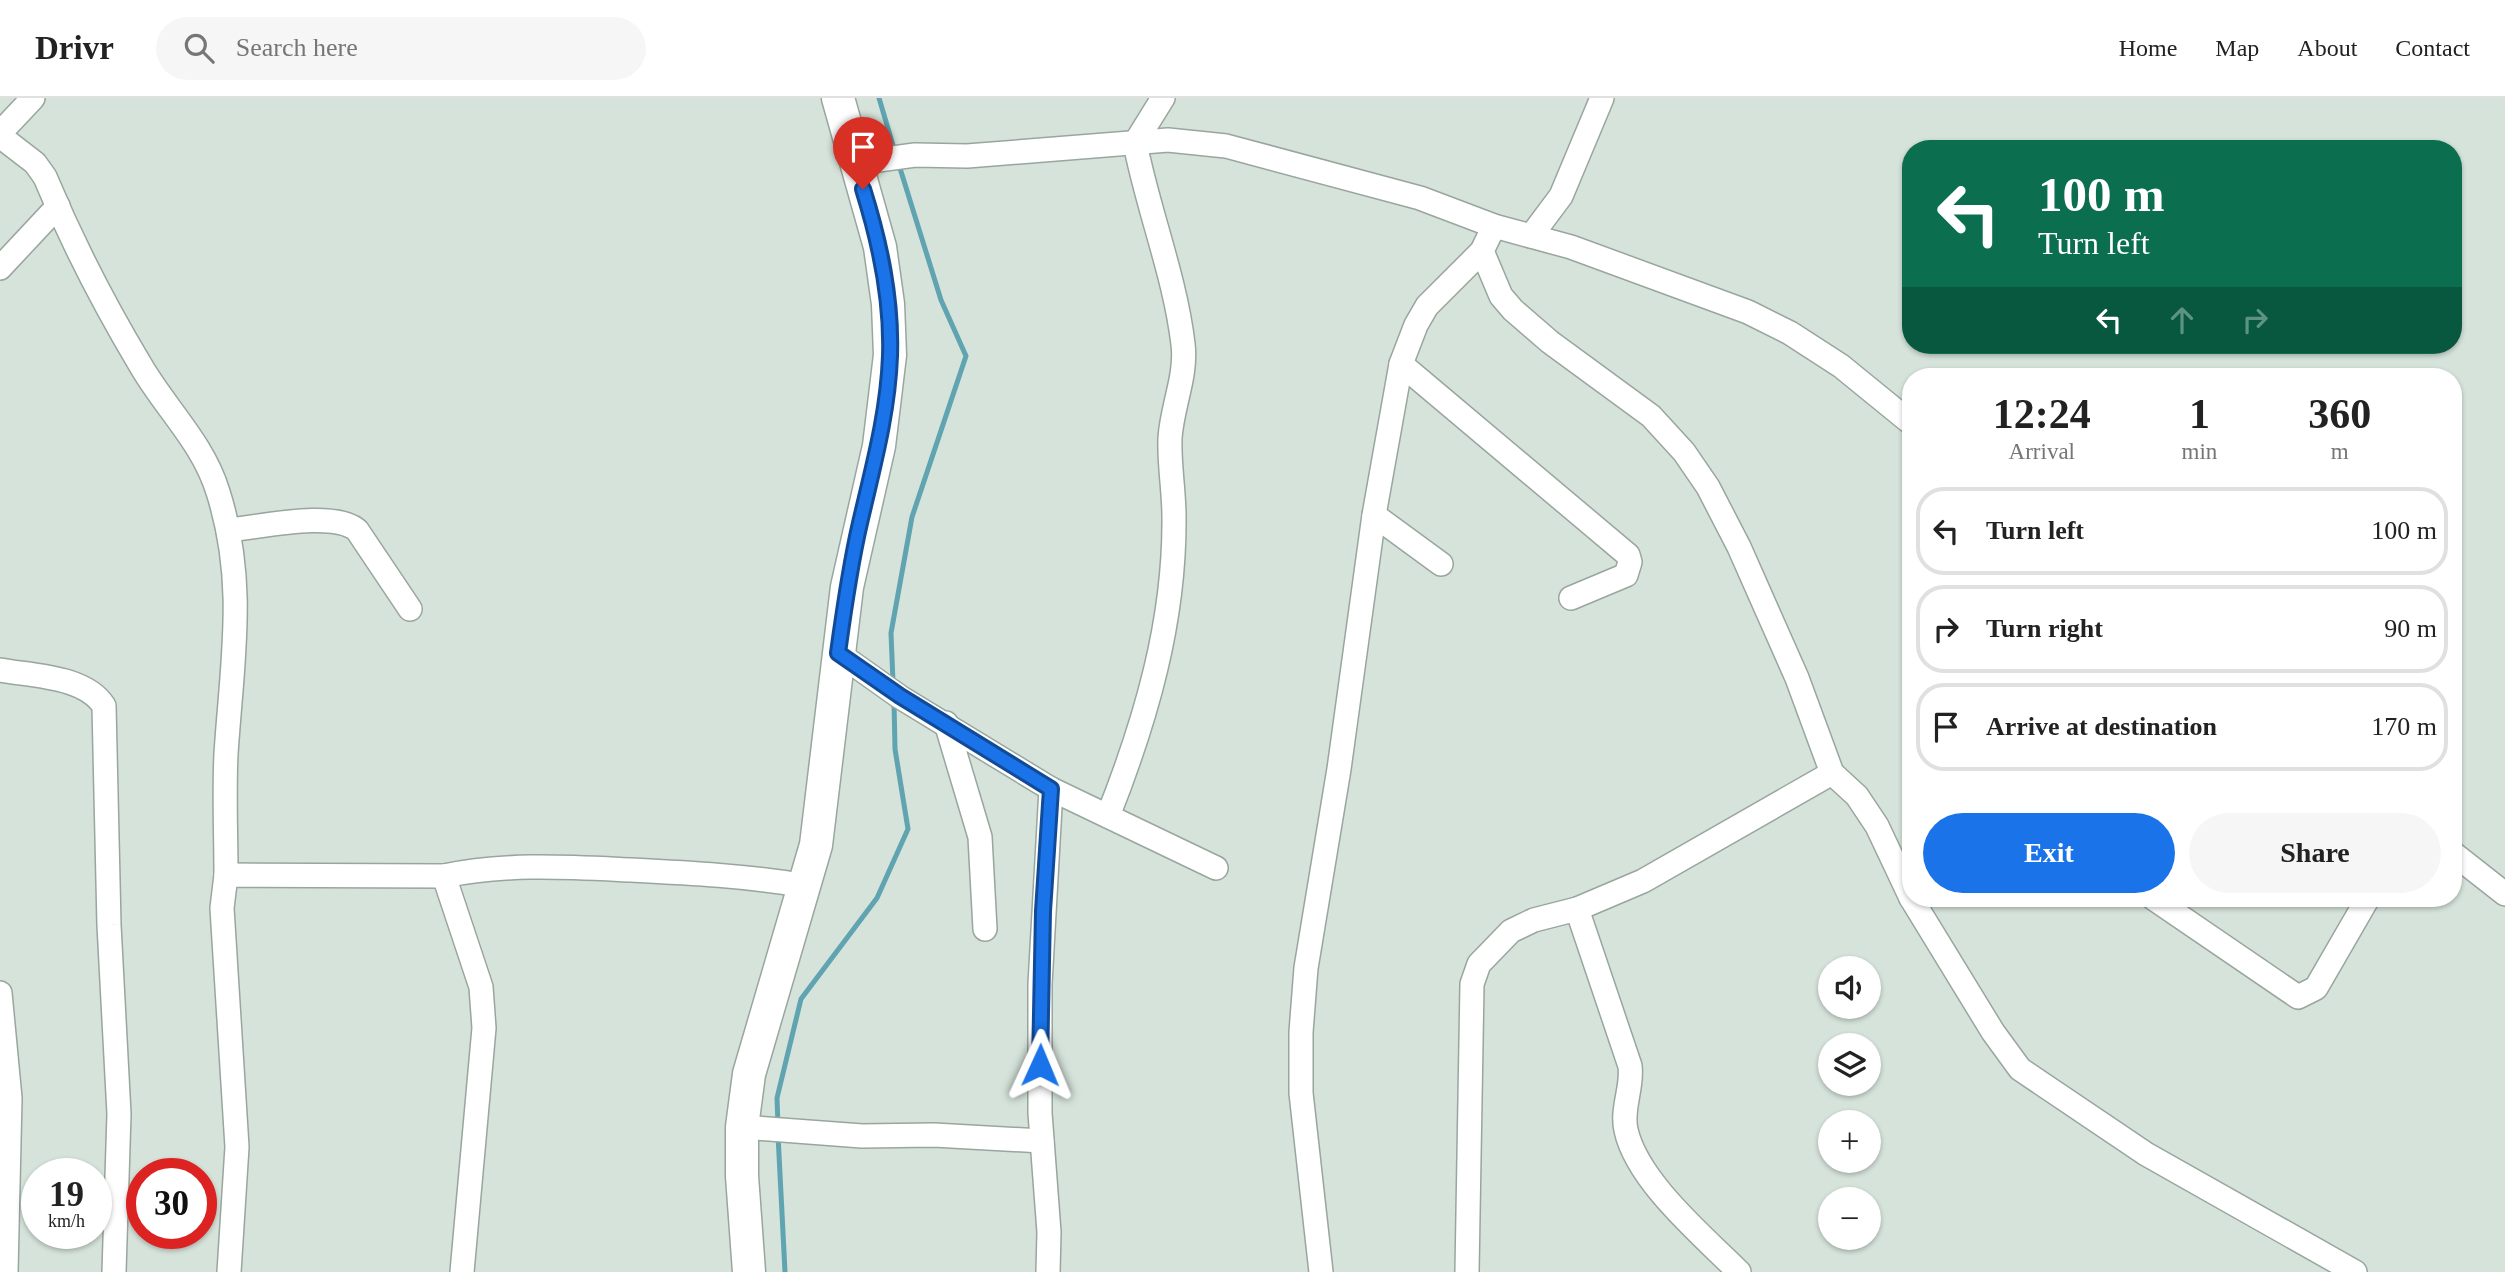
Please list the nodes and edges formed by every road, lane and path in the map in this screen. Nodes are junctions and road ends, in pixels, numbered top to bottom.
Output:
1 (33, 98) edge
2 (838, 98) edge
3 (1163, 98) edge
4 (1602, 98) edge
5 (0, 135) edge
6 (1135, 143) junction
7 (870, 160) junction
8 (58, 206) junction
9 (1494, 226) junction
10 (1531, 236) junction
11 (1482, 251) junction
12 (0, 268) edge
13 (1401, 364) junction
14 (1902, 416) edge
15 (1374, 515) junction
16 (229, 530) junction
17 (1441, 564) dead end
18 (1571, 598) dead end
19 (410, 609) dead end
20 (838, 653) junction
21 (0, 670) edge
22 (946, 723) junction
23 (1832, 773) junction
24 (1051, 789) junction
25 (1108, 816) junction
26 (2462, 860) edge
27 (1216, 868) dead end
28 (226, 876) junction
29 (444, 876) junction
30 (1902, 879) edge
31 (807, 886) junction
32 (2505, 894) edge
33 (1917, 907) edge
34 (2166, 907) edge
35 (2363, 907) edge
36 (1577, 909) junction
37 (985, 929) dead end
38 (0, 993) edge
39 (1, 1034) edge
40 (755, 1129) junction
41 (1042, 1142) junction
42 (6, 1272) edge
43 (114, 1272) edge
44 (229, 1272) edge
45 (462, 1272) edge
46 (750, 1272) edge
47 (1048, 1272) edge
48 (1321, 1272) edge
49 (1467, 1272) edge
50 (1739, 1272) edge
51 (2355, 1272) edge

1 - 5 street
2 - 7 street
3 - 6 street
4 - 10 street
5 - 8 street
6 - 7 street
6 - 9 street
6 - 25 street
7 - 20 street
8 - 12 street
8 - 16 street
9 - 10 street
9 - 11 street
10 - 14 street
11 - 13 street
11 - 23 street
13 - 15 street
13 - 18 street
15 - 17 street
15 - 48 street
16 - 19 street
16 - 28 street
20 - 22 street
20 - 31 street
21 - 43 street
22 - 24 street
22 - 37 street
23 - 30 street
23 - 36 street
24 - 25 street
24 - 41 street
25 - 27 street
26 - 32 street
28 - 29 street
28 - 44 street
29 - 31 street
29 - 45 street
31 - 40 street
33 - 51 street
34 - 35 street
36 - 49 street
36 - 50 street
38 - 39 street
39 - 42 street
40 - 41 street
40 - 46 street
41 - 47 street

